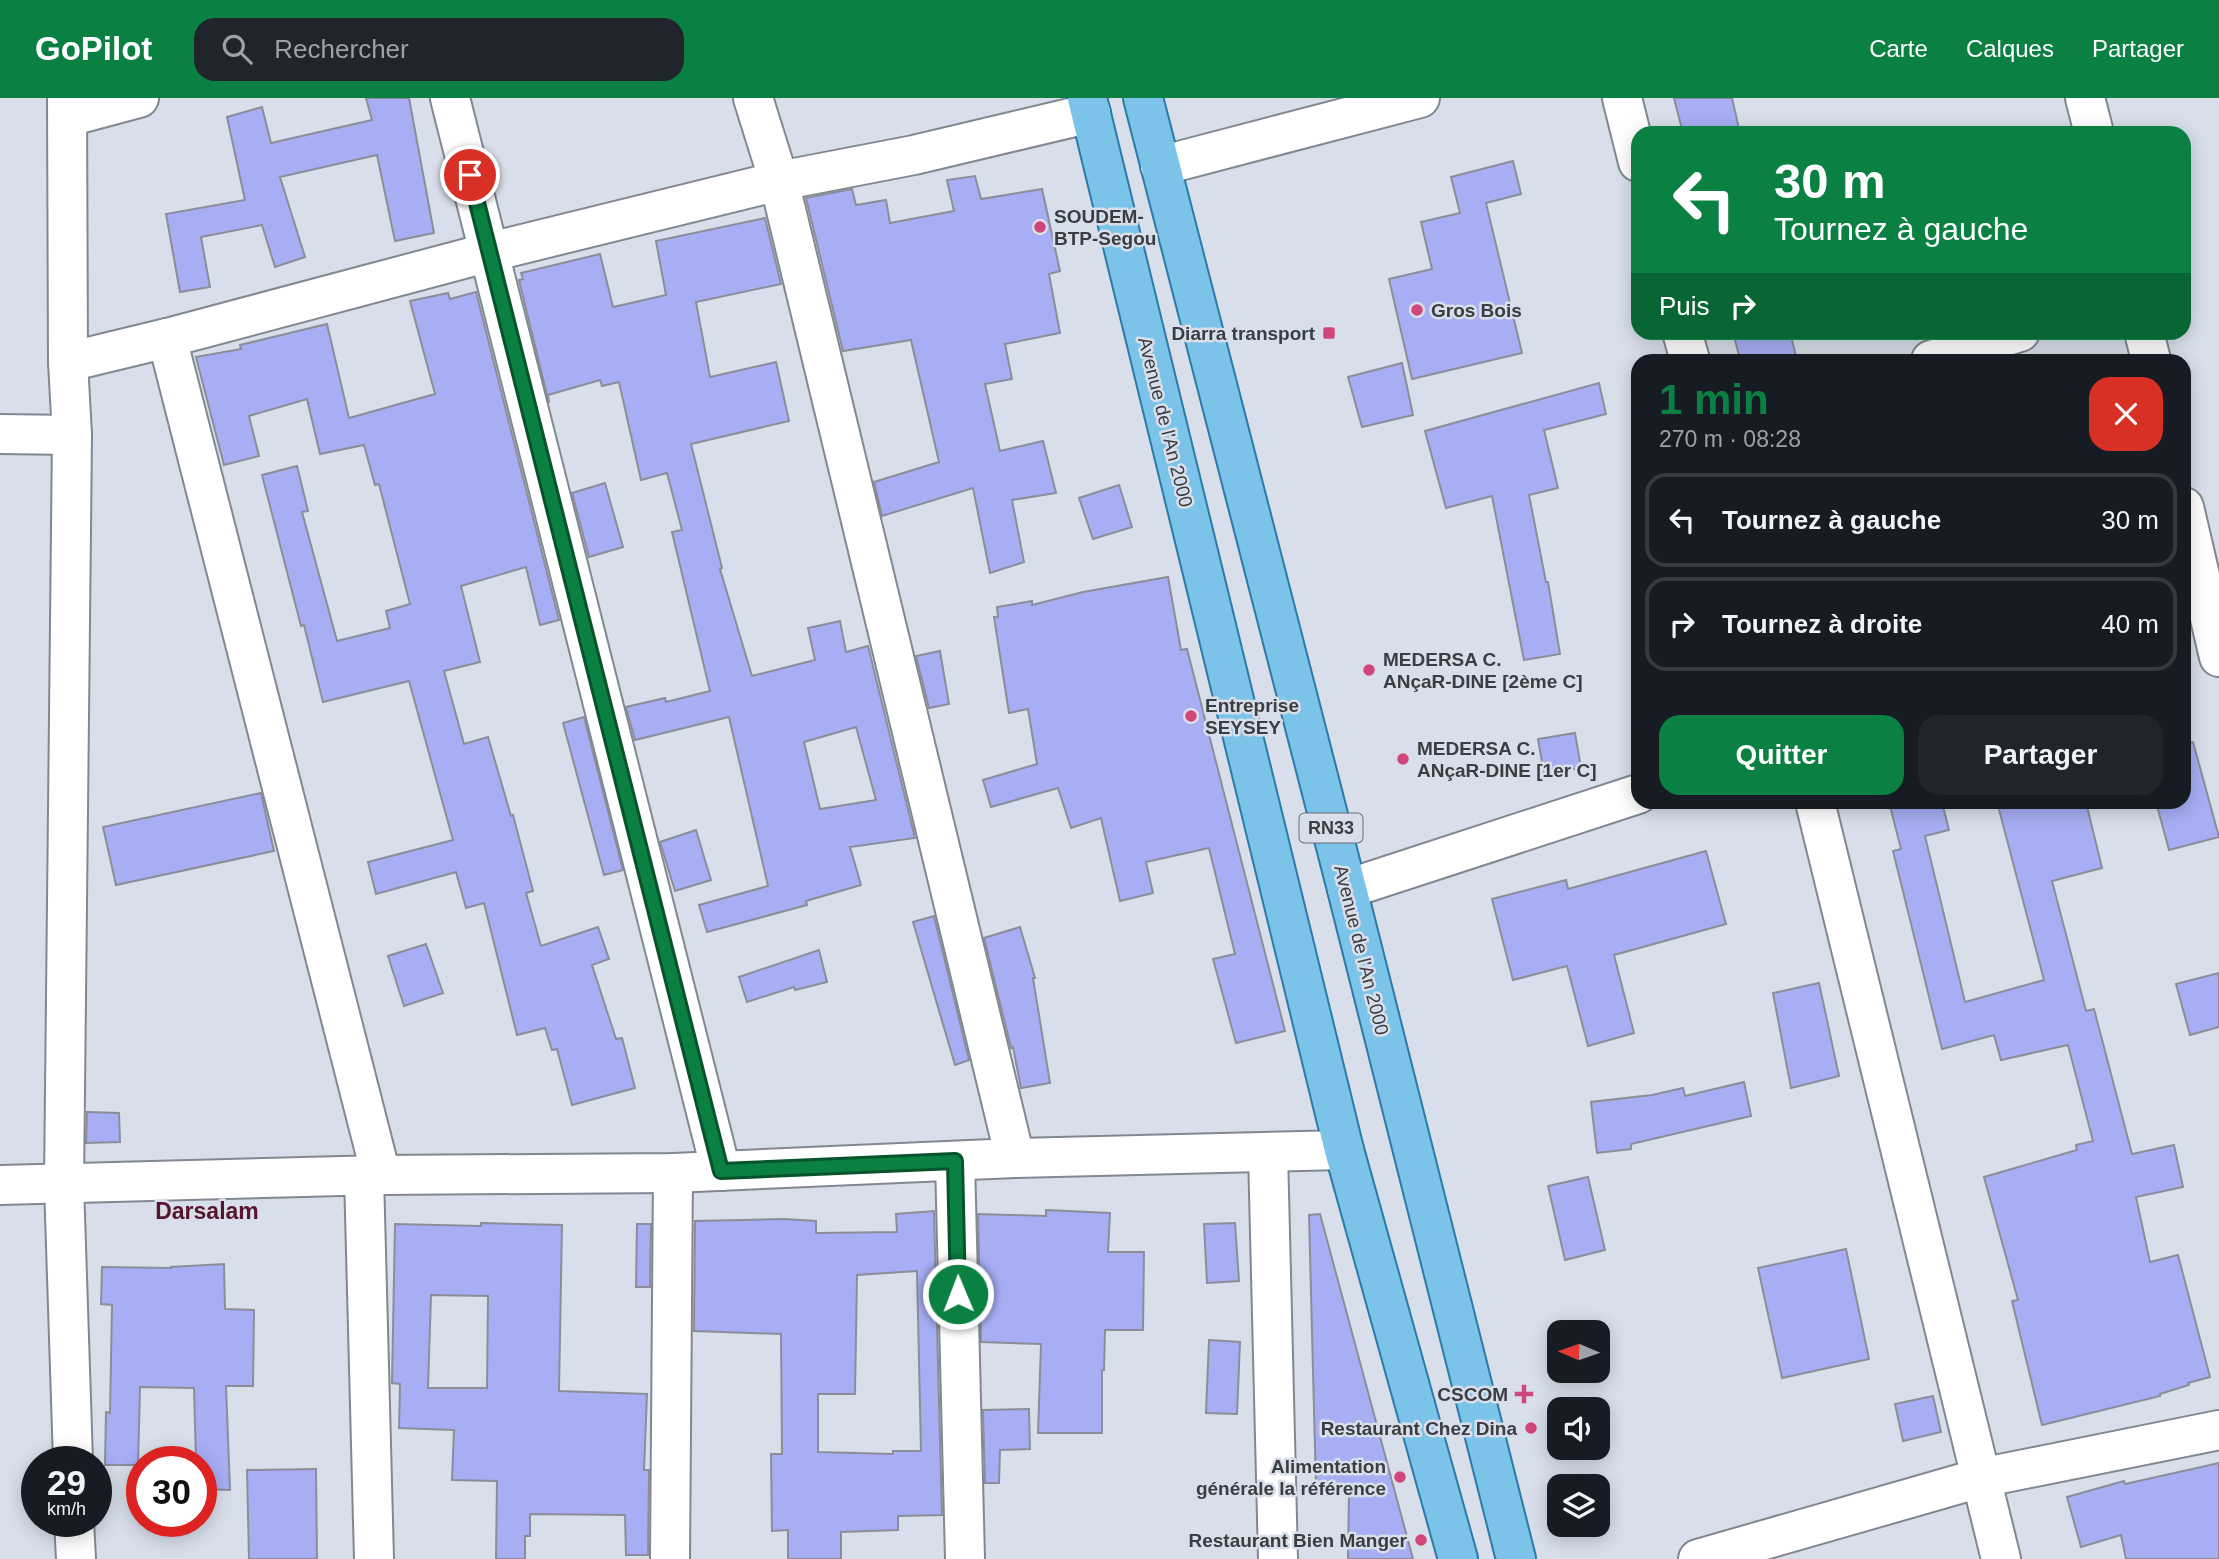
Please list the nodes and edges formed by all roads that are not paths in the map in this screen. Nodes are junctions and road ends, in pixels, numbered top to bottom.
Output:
1 (139, 98) edge
2 (450, 98) edge
3 (753, 98) edge
4 (1143, 98) edge
5 (1420, 98) edge
6 (1622, 98) edge
7 (2085, 98) edge
8 (1089, 105) edge
9 (68, 108) edge
10 (2092, 126) edge
11 (1631, 134) edge
12 (1160, 166) junction
13 (779, 181) junction
14 (490, 252) junction
15 (167, 338) junction
16 (1995, 340) edge
17 (1950, 354) edge
18 (68, 362) junction
19 (0, 434) edge
20 (72, 435) junction
21 (2191, 545) edge
22 (2209, 646) edge
23 (1631, 796) edge
24 (1817, 809) edge
25 (1347, 889) junction
26 (1344, 1150) junction
27 (1268, 1152) junction
28 (1015, 1158) junction
29 (955, 1161) junction
30 (721, 1171) junction
31 (673, 1173) junction
32 (372, 1175) junction
33 (64, 1184) junction
34 (0, 1185) edge
35 (2219, 1430) edge
36 (72, 1446) edge
37 (1980, 1478) junction
38 (75, 1537) edge
39 (76, 1559) edge
40 (374, 1559) edge
41 (670, 1559) edge
42 (965, 1559) edge
43 (1278, 1559) edge
44 (1458, 1559) edge
45 (1516, 1559) edge
46 (1698, 1559) edge
47 (2001, 1559) edge

1 - 9 street
2 - 14 street
3 - 13 street
4 - 12 main road, Avenue de l'An 2000 / RN33
5 - 12 street
6 - 11 street
7 - 10 street
8 - 13 street
8 - 26 main road, Avenue de l'An 2000
9 - 18 street
12 - 25 main road, Avenue de l'An 2000 / RN33
13 - 14 street
13 - 28 street
14 - 15 street
14 - 30 street
15 - 18 street
15 - 32 street
16 - 17 street
18 - 20 street
19 - 20 street
20 - 33 street
21 - 22 street
23 - 25 street
24 - 37 street
25 - 45 main road, Avenue de l'An 2000 / RN33
26 - 27 street
26 - 44 main road, Avenue de l'An 2000
27 - 28 street
27 - 43 street
28 - 29 street
29 - 30 street
29 - 42 street
30 - 31 street
31 - 32 street
31 - 41 street
32 - 33 street
32 - 40 street
33 - 34 street
33 - 36 street
35 - 37 street
37 - 46 street
37 - 47 street
38 - 39 street

